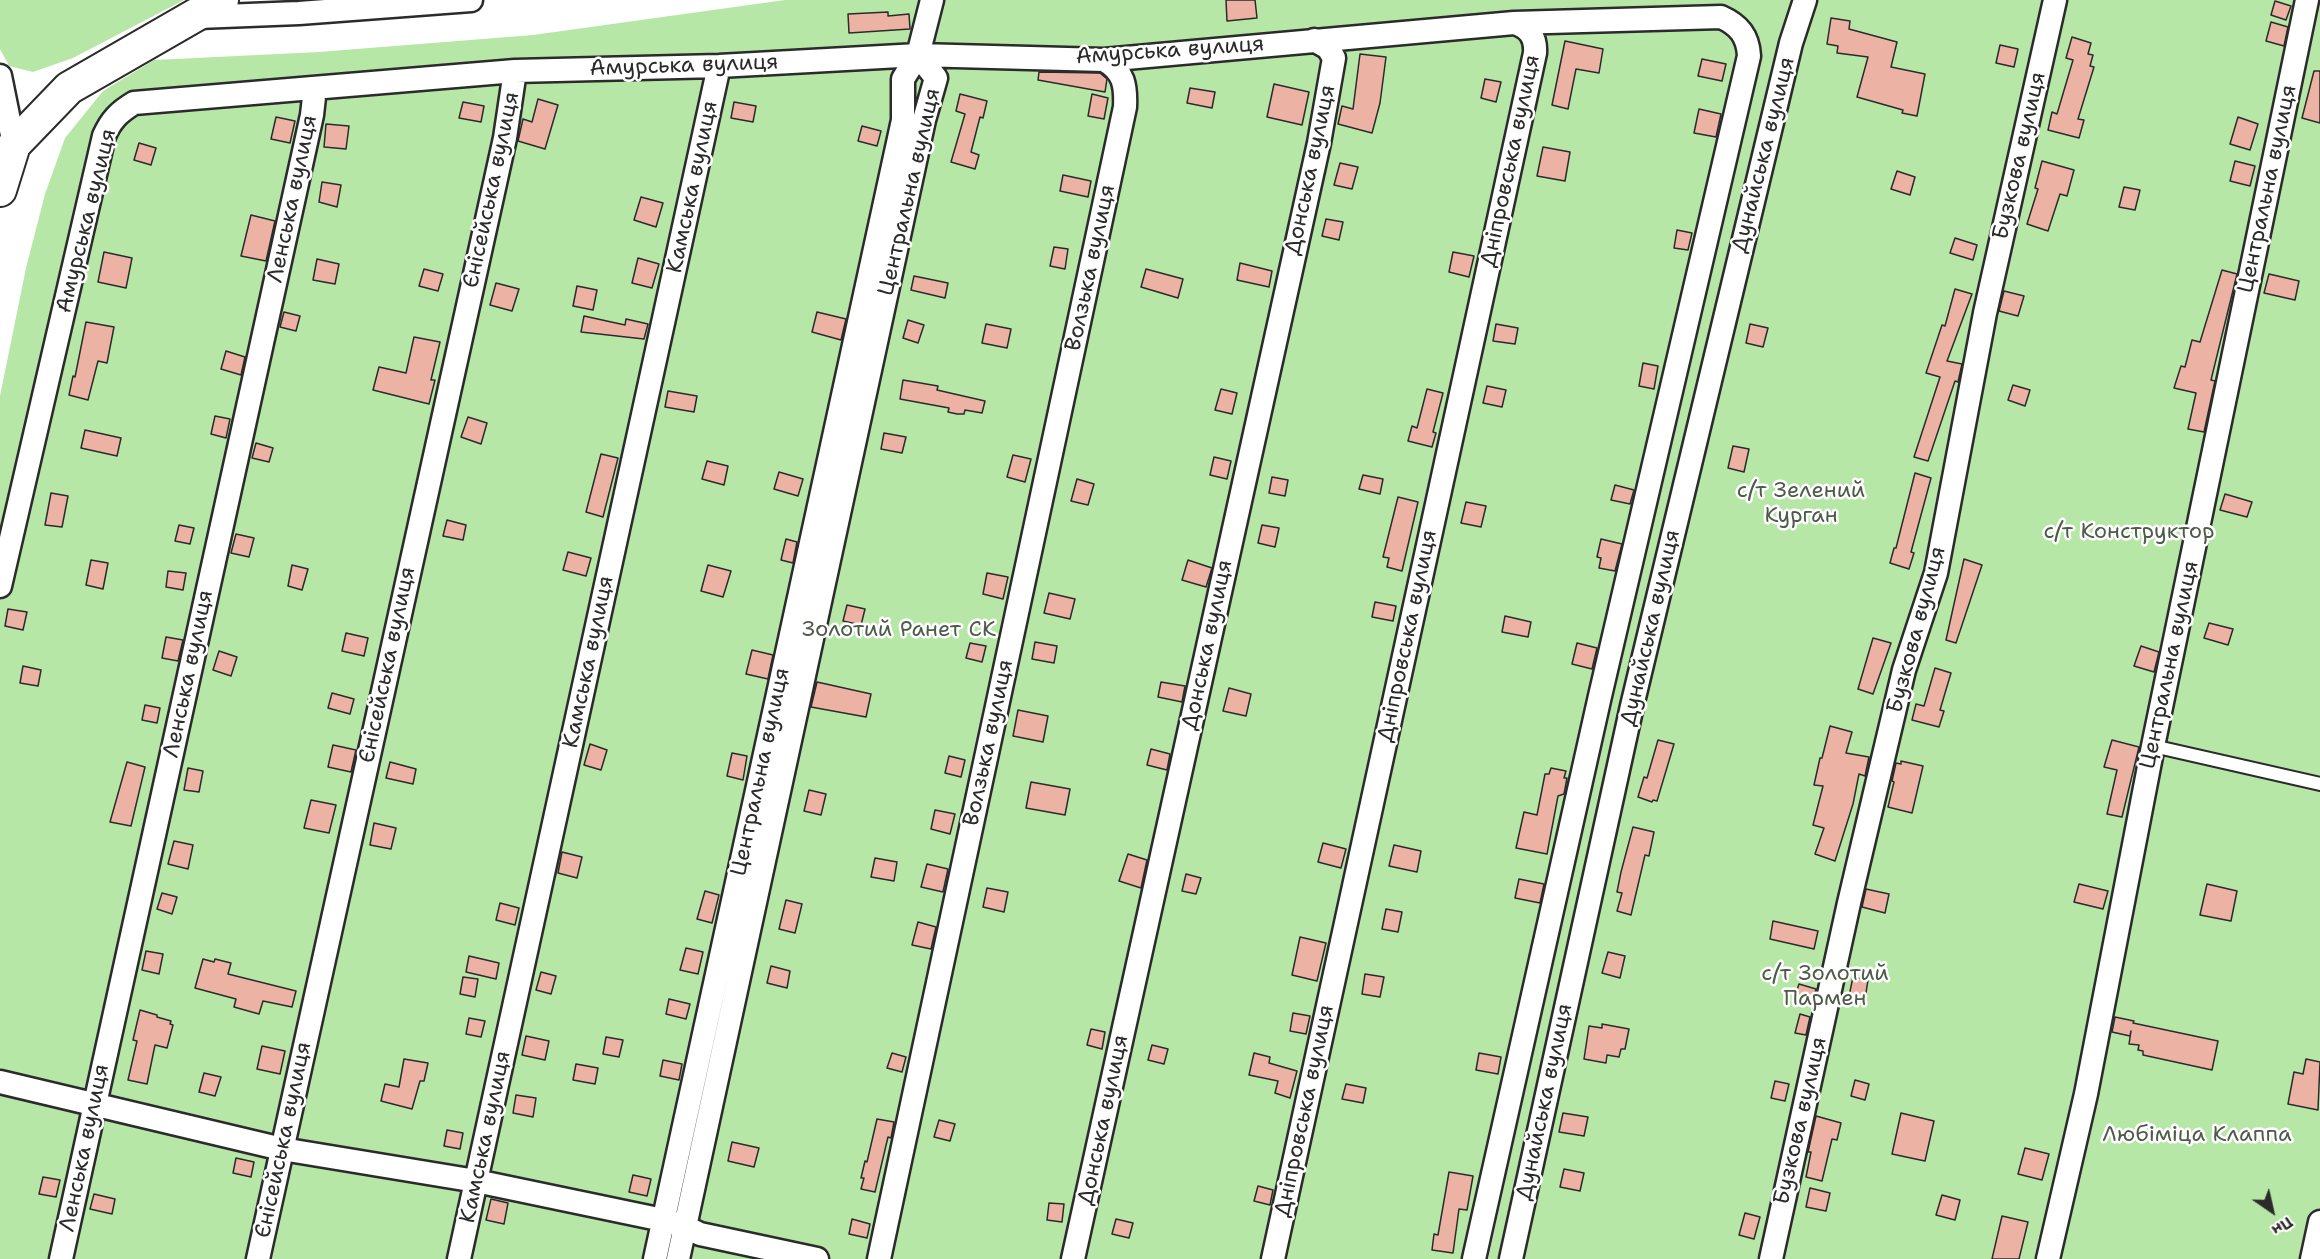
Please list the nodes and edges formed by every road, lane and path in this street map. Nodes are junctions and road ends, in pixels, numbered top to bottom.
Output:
1 (222, 0) edge
2 (471, 0) edge
3 (932, 0) edge
4 (1805, 0) edge
5 (2055, 0) edge
6 (2307, 0) edge
7 (190, 17) junction
8 (1514, 23) junction
9 (1739, 27) joint
10 (1314, 40) junction
11 (918, 55) junction
12 (1104, 60) junction
13 (719, 66) junction
14 (515, 71) junction
15 (0, 76) edge
16 (315, 88) junction
17 (14, 146) junction
18 (0, 190) edge
19 (0, 586) edge
20 (2153, 746) junction
21 (2320, 784) edge
22 (0, 1082) edge
23 (94, 1104) junction
24 (282, 1149) junction
25 (477, 1181) junction
26 (663, 1220) junction
27 (2320, 1222) edge
28 (684, 1226) junction
29 (61, 1259) edge
30 (258, 1259) edge
31 (459, 1259) edge
32 (654, 1259) edge
33 (678, 1259) edge
34 (817, 1259) edge
35 (879, 1259) edge
36 (1073, 1259) edge
37 (1273, 1259) edge
38 (1474, 1259) edge
39 (1511, 1259) edge
40 (1771, 1259) edge
41 (2048, 1259) edge
42 (2312, 1259) edge

1 - 7 street
2 - 7 street
3 - 11 street
4 - 39 street, Дунайська вулиця
5 - 40 street, Бузкова вулиця
6 - 20 street, Центральна вулиця
7 - 17 street
8 - 9 street, Амурська вулиця
8 - 10 street, Амурська вулиця
8 - 37 street, Дніпровська вулиця
9 - 38 street, Дунайська вулиця
10 - 12 street, Амурська вулиця
10 - 36 street, Донська вулиця
11 - 12 street, Амурська вулиця
11 - 13 street, Амурська вулиця
11 - 26 street, Центральна вулиця
11 - 28 street, Центральна вулиця
12 - 35 street, Волзька вулиця
13 - 14 street, Амурська вулиця
13 - 25 street, Камська вулиця
14 - 16 street, Амурська вулиця
14 - 24 street, Єнісейська вулиця
15 - 17 street
16 - 19 street, Амурська вулиця
16 - 23 street, Ленська вулиця
17 - 18 street
20 - 21 lane
20 - 41 street, Центральна вулиця
22 - 23 street
23 - 24 street
23 - 29 street, Ленська вулиця
24 - 25 street
24 - 30 street, Єнісейська вулиця
25 - 26 street
25 - 31 street, Камська вулиця
26 - 28 street
26 - 32 street, Центральна вулиця
27 - 42 street
28 - 33 street, Центральна вулиця
28 - 34 street

